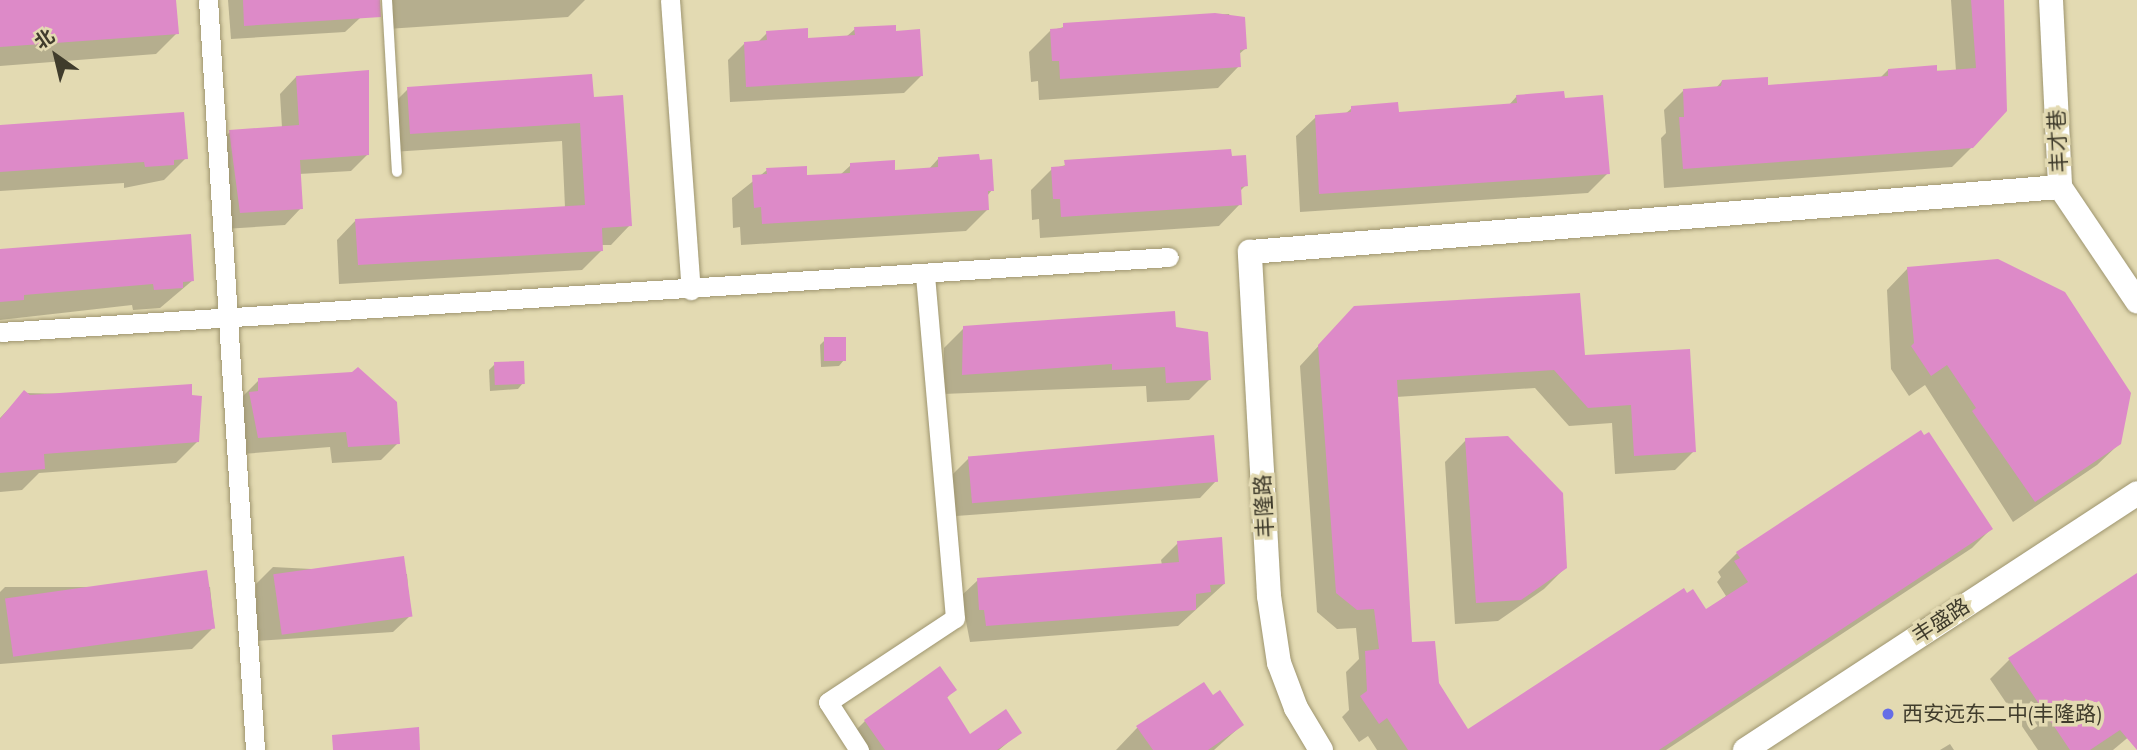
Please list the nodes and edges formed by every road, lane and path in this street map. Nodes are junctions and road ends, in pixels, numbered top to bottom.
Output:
1 (208, 0) edge
2 (387, 0) edge
3 (670, 0) edge
4 (2051, 0) edge
5 (397, 172) dead end
6 (2060, 187) junction
7 (1169, 257) dead end
8 (925, 274) junction
9 (691, 290) junction
10 (2137, 301) edge
11 (229, 318) junction
12 (0, 332) edge
13 (2137, 492) edge
14 (255, 750) edge
15 (859, 750) edge
16 (1321, 750) edge
17 (1745, 750) edge

1 - 11 street
2 - 5 lane
3 - 9 street
4 - 6 street, 丰才巷
6 - 10 street, 丰才巷
6 - 16 street, 丰隆路
7 - 8 street
8 - 9 street
8 - 15 street
9 - 11 street
11 - 12 street
11 - 14 street
13 - 17 street, 丰盛路

